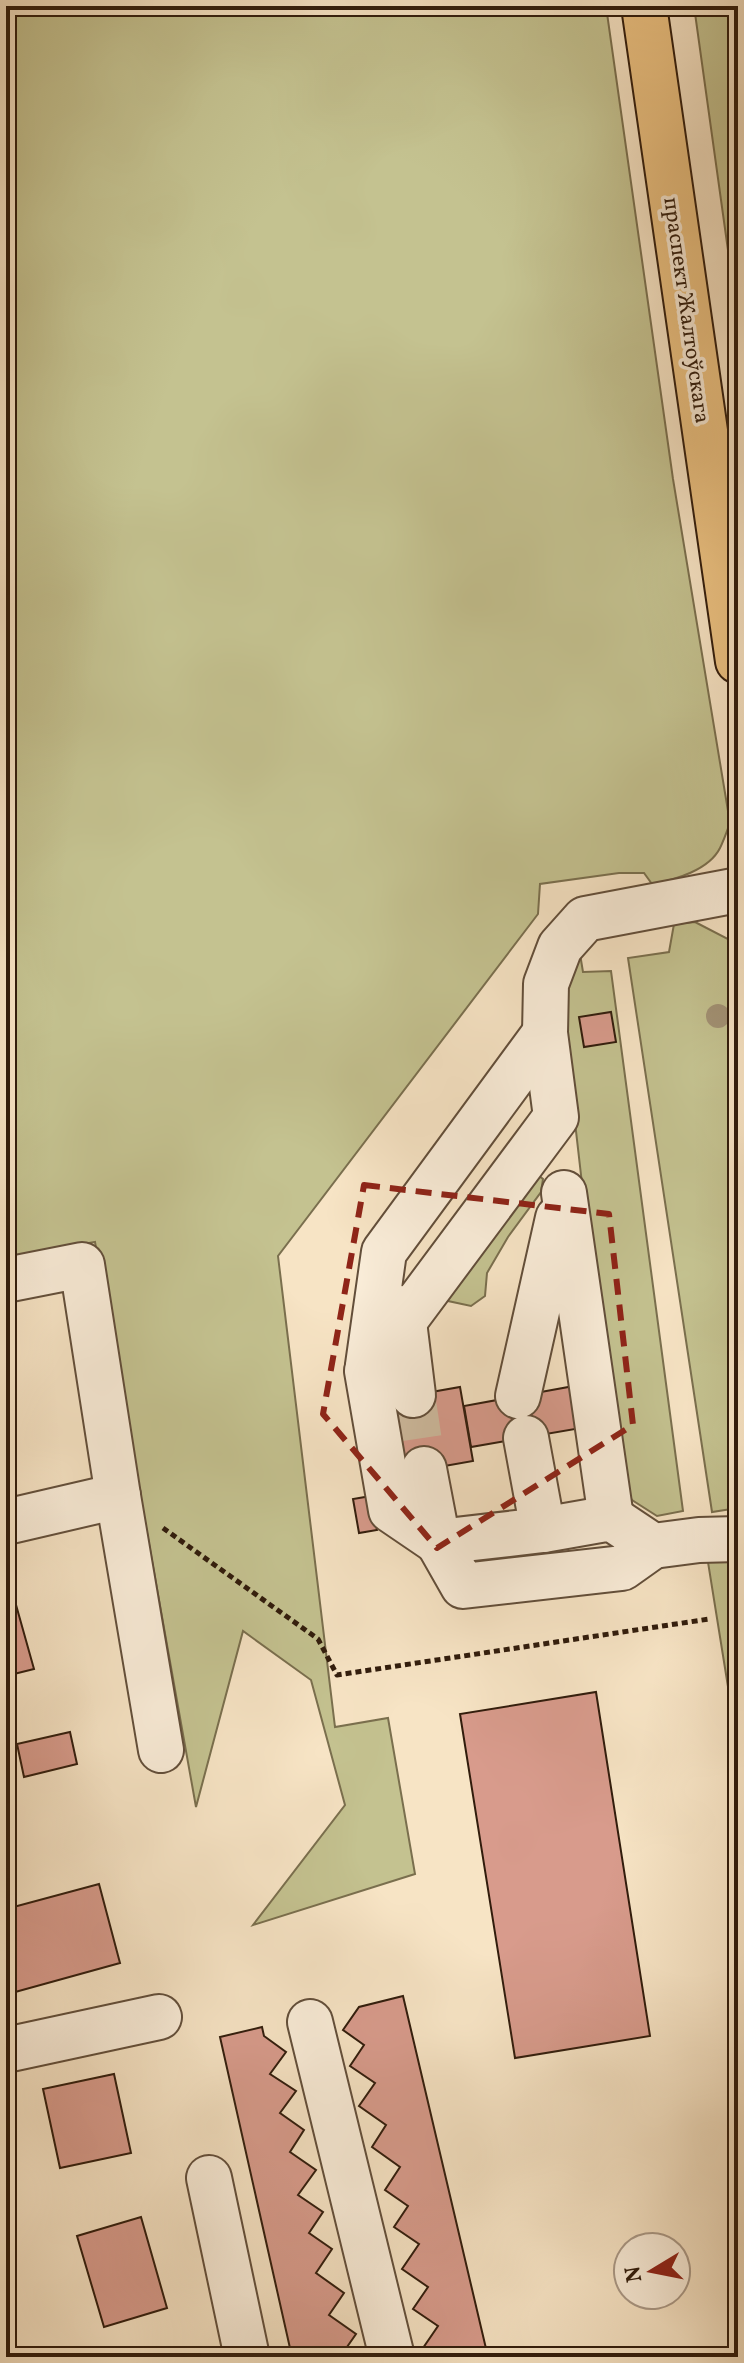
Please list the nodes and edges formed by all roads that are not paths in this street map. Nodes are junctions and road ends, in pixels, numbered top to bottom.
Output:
1 (644, 6) edge
2 (738, 661) edge
3 (738, 890) edge
4 (545, 1033) junction
5 (553, 1097) junction
6 (564, 1193) junction
7 (6, 1280) edge
8 (394, 1288) junction
9 (367, 1371) junction
10 (413, 1395) tunnel mouth
11 (518, 1396) dead end
12 (526, 1438) dead end
13 (424, 1469) tunnel mouth
14 (118, 1496) junction
15 (611, 1518) junction
16 (6, 1522) edge
17 (543, 1530) junction
18 (738, 1539) edge
19 (438, 1542) junction
20 (653, 1546) junction
21 (161, 1750) dead end
22 (159, 2017) dead end
23 (310, 2022) dead end
24 (6, 2050) edge
25 (209, 2178) dead end
26 (247, 2357) edge
27 (392, 2357) edge

1 - 2 main road, праспект Жалтоўскага
3 - 4 street
4 - 5 street
4 - 8 street
5 - 6 street
5 - 8 street
6 - 11 street
6 - 15 street
7 - 14 street
8 - 9 street
8 - 9 street
8 - 10 street
9 - 19 street
12 - 17 street
13 - 19 street
14 - 16 street
14 - 21 street
15 - 17 street
15 - 20 street
17 - 19 street
18 - 20 street
19 - 20 street
22 - 24 street
23 - 27 street
25 - 26 street

